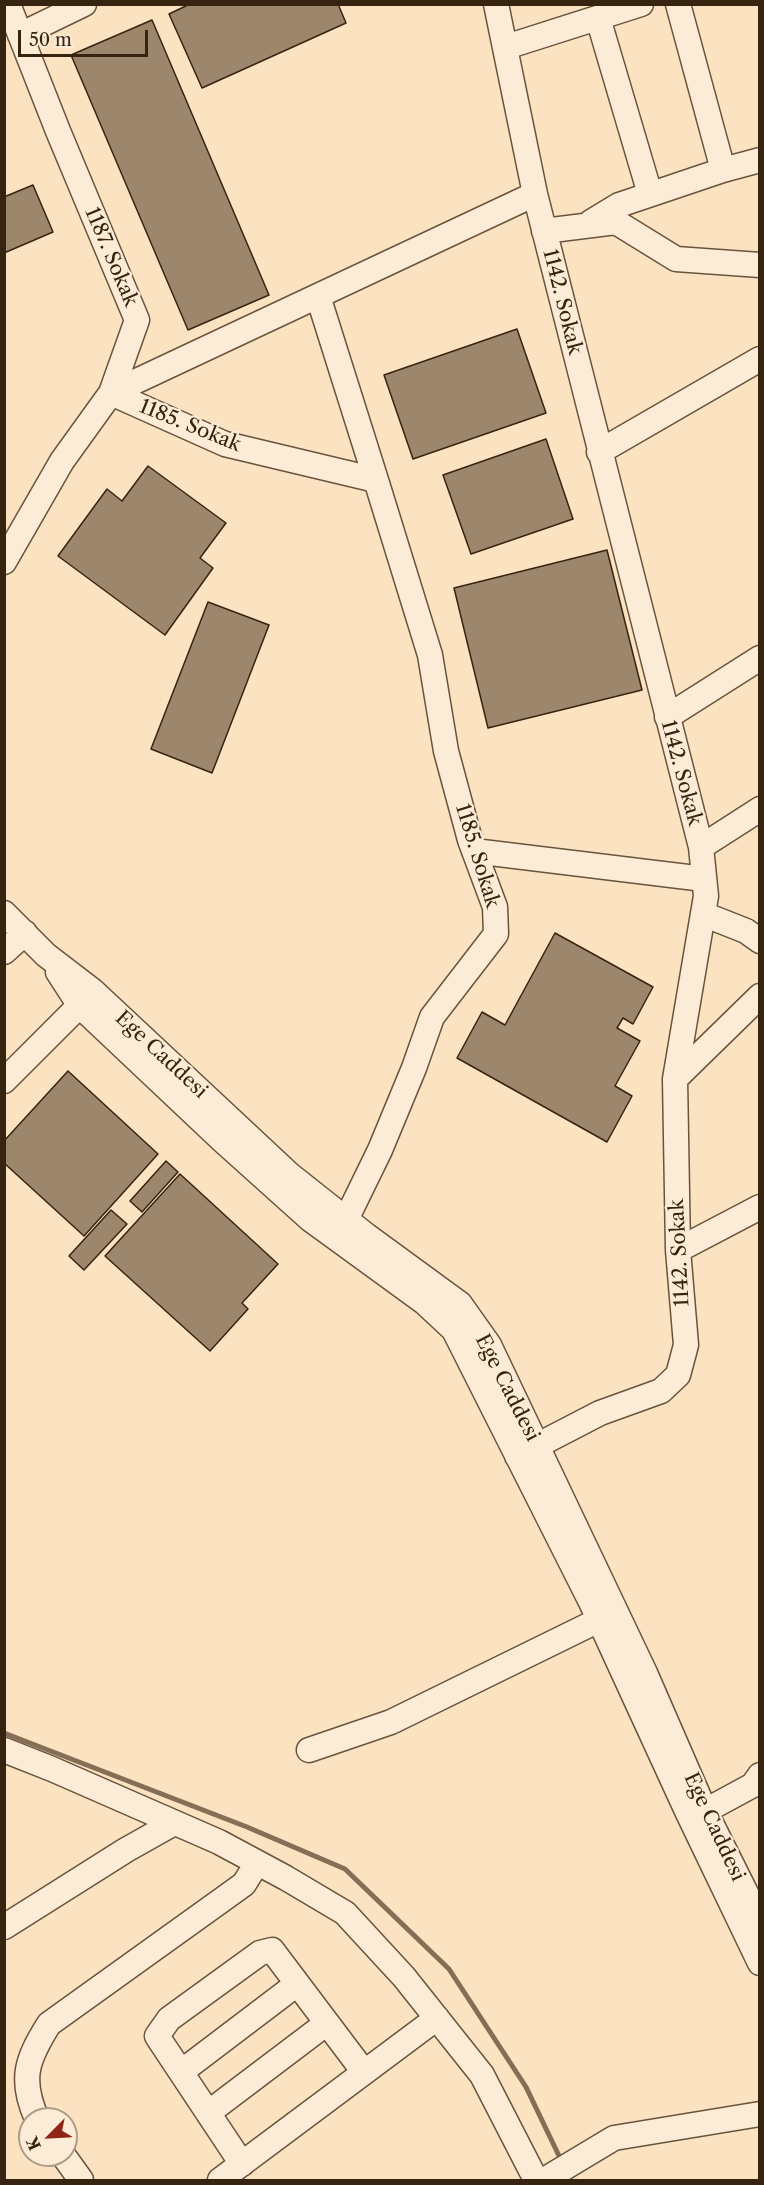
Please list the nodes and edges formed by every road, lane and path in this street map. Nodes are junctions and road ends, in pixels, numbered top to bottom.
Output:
1 (8, 4) edge
2 (84, 4) edge
3 (496, 4) edge
4 (641, 4) edge
5 (678, 4) edge
6 (598, 18) junction
7 (20, 34) junction
8 (506, 47) junction
9 (759, 160) edge
10 (723, 170) junction
11 (535, 194) junction
12 (650, 194) junction
13 (586, 226) junction
14 (544, 231) junction
15 (759, 265) edge
16 (318, 296) junction
17 (759, 359) edge
18 (111, 393) junction
19 (599, 452) junction
20 (376, 480) junction
21 (4, 562) edge
22 (759, 658) edge
23 (667, 717) junction
24 (759, 809) edge
25 (701, 847) junction
26 (474, 850) junction
27 (704, 879) junction
28 (4, 913) edge
29 (703, 914) junction
30 (25, 933) junction
31 (759, 941) edge
32 (4, 952) edge
33 (759, 996) edge
34 (87, 998) junction
35 (675, 1079) junction
36 (4, 1082) edge
37 (759, 1208) edge
38 (341, 1229) junction
39 (678, 1250) junction
40 (527, 1451) junction
41 (599, 1620) junction
42 (4, 1750) edge
43 (309, 1750) dead end
44 (759, 1774) edge
45 (705, 1811) junction
46 (174, 1823) junction
47 (257, 1863) junction
48 (759, 1918) edge
49 (4, 1927) edge
50 (759, 1963) edge
51 (297, 1984) junction
52 (437, 2018) junction
53 (327, 2023) junction
54 (181, 2072) junction
55 (364, 2072) junction
56 (32, 2107) edge
57 (208, 2113) junction
58 (759, 2114) edge
59 (242, 2164) junction
60 (71, 2167) edge
61 (81, 2181) edge
62 (220, 2181) edge
63 (536, 2181) edge
64 (544, 2181) edge

1 - 7 street, 1187. Sokak
2 - 7 street
3 - 8 street, 1142. Sokak
4 - 6 street
5 - 10 street
6 - 8 street
6 - 12 street
7 - 18 street, 1187. Sokak
8 - 11 street, 1142. Sokak
9 - 10 street
10 - 12 street
11 - 14 street, 1142. Sokak
11 - 16 street
12 - 13 street
13 - 14 street
13 - 15 street
14 - 19 street, 1142. Sokak
16 - 18 street
16 - 20 street, 1185. Sokak
17 - 19 street
18 - 20 street, 1185. Sokak
18 - 21 street, 1187. Sokak
19 - 23 street, 1142. Sokak
20 - 26 street, 1185. Sokak
22 - 23 street
23 - 25 street, 1142. Sokak
24 - 25 street
25 - 27 street, 1142. Sokak
26 - 27 street
26 - 38 street, 1185. Sokak
27 - 29 street, 1142. Sokak
28 - 30 street
29 - 31 street
29 - 35 street, 1142. Sokak
30 - 32 street
30 - 34 street
33 - 35 street
34 - 36 street
34 - 38 street
35 - 39 street, 1142. Sokak
37 - 39 street
38 - 40 street
39 - 40 street, 1142. Sokak
40 - 41 street
40 - 45 street, Ege Caddesi
41 - 43 street
41 - 50 street
42 - 46 street
44 - 45 street
45 - 48 street, Ege Caddesi
46 - 47 street
46 - 49 street
47 - 52 street
47 - 56 street
51 - 53 street
51 - 54 street
51 - 54 street
52 - 55 street
52 - 63 street
53 - 55 street
53 - 57 street
54 - 57 street
55 - 59 street
57 - 59 street
58 - 64 street
59 - 62 street
60 - 61 street

